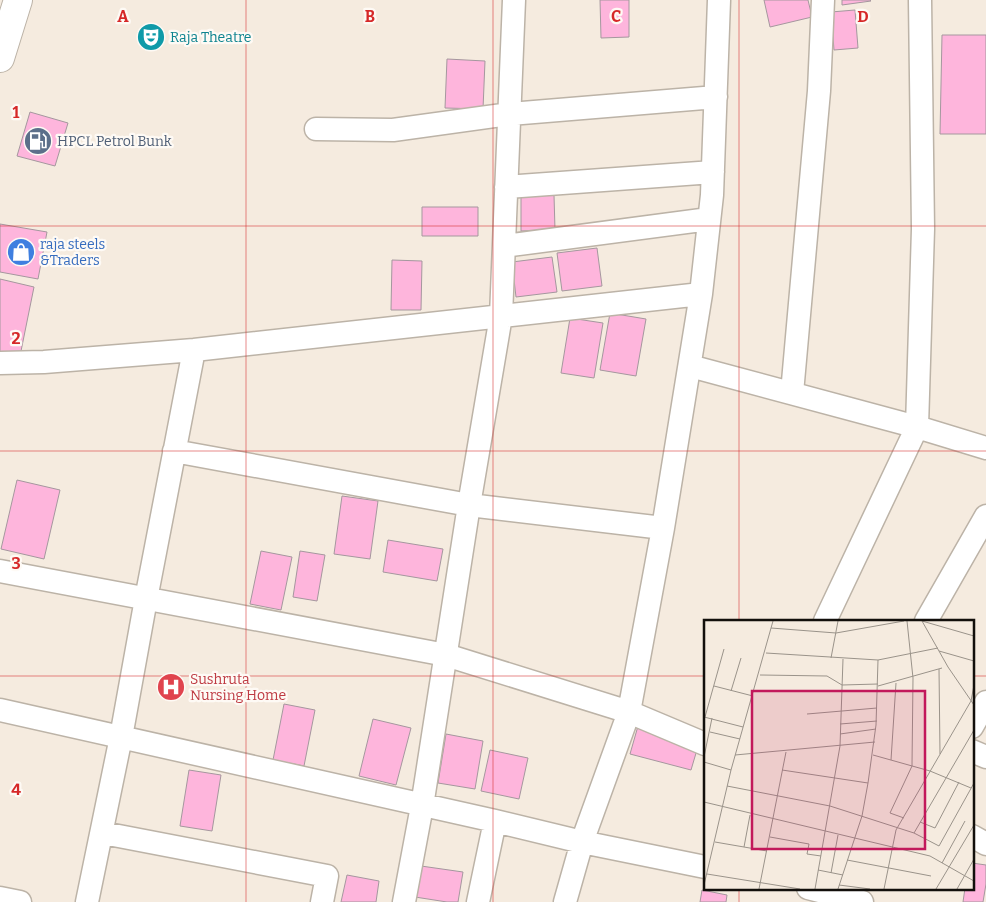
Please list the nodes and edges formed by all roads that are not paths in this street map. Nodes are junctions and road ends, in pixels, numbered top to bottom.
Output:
1 (18, 0) edge
2 (514, 0) edge
3 (719, 0) edge
4 (823, 0) edge
5 (920, 0) edge
6 (5, 28) edge
7 (0, 58) edge
8 (716, 97) junction
9 (510, 114) junction
10 (316, 129) dead end
11 (713, 172) junction
12 (506, 187) junction
13 (709, 219) junction
14 (504, 246) junction
15 (702, 294) junction
16 (501, 316) junction
17 (194, 350) junction
18 (0, 363) edge
19 (690, 366) junction
20 (792, 393) junction
21 (917, 427) junction
22 (986, 448) edge
23 (174, 451) junction
24 (469, 505) junction
25 (986, 516) edge
26 (663, 528) junction
27 (0, 571) edge
28 (146, 599) junction
29 (825, 620) edge
30 (927, 620) edge
31 (446, 655) junction
32 (986, 702) edge
33 (0, 710) edge
34 (629, 712) junction
35 (974, 723) edge
36 (121, 737) junction
37 (704, 744) edge
38 (974, 752) edge
39 (986, 757) edge
40 (422, 806) junction
41 (495, 821) junction
42 (103, 832) junction
43 (974, 837) edge
44 (582, 842) junction
45 (986, 844) edge
46 (704, 867) edge
47 (814, 890) edge
48 (0, 898) edge
49 (20, 902) edge
50 (88, 902) edge
51 (322, 902) edge
52 (404, 902) edge
53 (478, 902) edge
54 (565, 902) edge
55 (862, 902) edge

1 - 6 main road
2 - 9 street
3 - 8 street
4 - 20 street
5 - 21 street
6 - 7 main road
8 - 9 street
8 - 11 street
9 - 10 street
9 - 12 street
11 - 12 street
11 - 13 street
12 - 14 street
13 - 14 street
13 - 15 street
14 - 16 street
15 - 16 street
15 - 19 street
16 - 17 street
16 - 24 street
17 - 18 street
17 - 23 street
19 - 20 street
19 - 26 street
20 - 21 street
21 - 22 street
21 - 29 street
23 - 24 street
23 - 28 street
24 - 26 street
24 - 31 street
25 - 30 street
26 - 34 street
27 - 28 street
28 - 31 street
28 - 36 street
31 - 34 street
31 - 40 street
32 - 35 street
33 - 36 street
34 - 37 street
34 - 44 street
36 - 40 street
36 - 42 street
38 - 39 street
40 - 41 street
40 - 52 street
41 - 44 street
41 - 53 street
42 - 50 street
42 - 51 street
43 - 45 street
44 - 46 street
44 - 54 street
47 - 55 street
48 - 49 street

